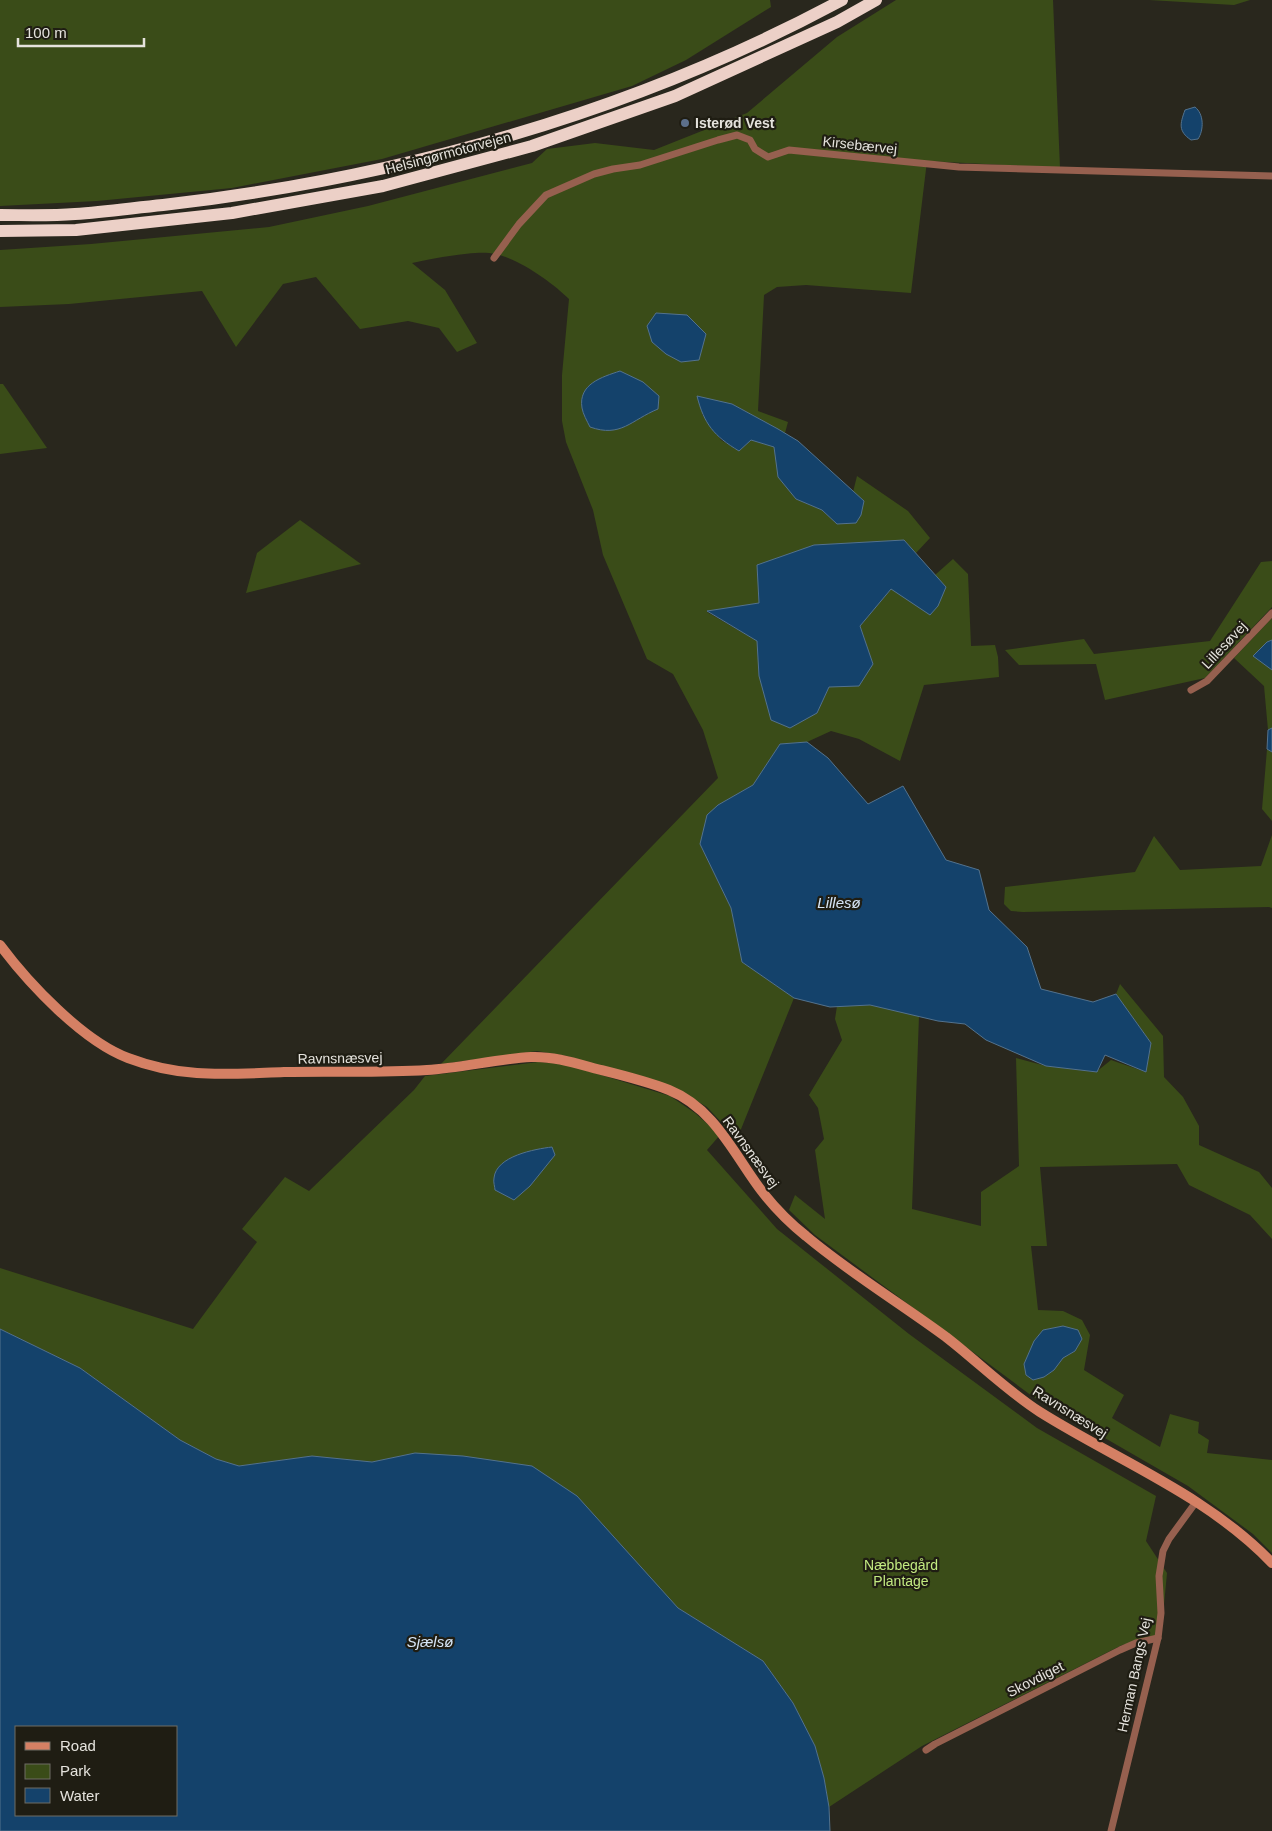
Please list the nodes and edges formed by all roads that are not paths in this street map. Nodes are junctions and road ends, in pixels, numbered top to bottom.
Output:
1 (842, 0) edge
2 (876, 0) edge
3 (1272, 176) edge
4 (0, 215) edge
5 (0, 231) edge
6 (494, 258) dead end
7 (1272, 613) edge
8 (1191, 690) dead end
9 (0, 945) edge
10 (1196, 1502) junction
11 (1272, 1563) edge
12 (1158, 1638) junction
13 (926, 1750) dead end
14 (1110, 1831) edge

1 - 4 highway, Helsingørmotorvejen
2 - 5 highway, Helsingørmotorvejen
3 - 6 street, Kirsebærvej
7 - 8 street, Lillesøvej
9 - 10 main road, Ravnsnæsvej
10 - 11 main road, Ravnsnæsvej
10 - 12 street, Herman Bangs Vej
12 - 13 street, Skovdiget
12 - 14 street, Herman Bangs Vej

